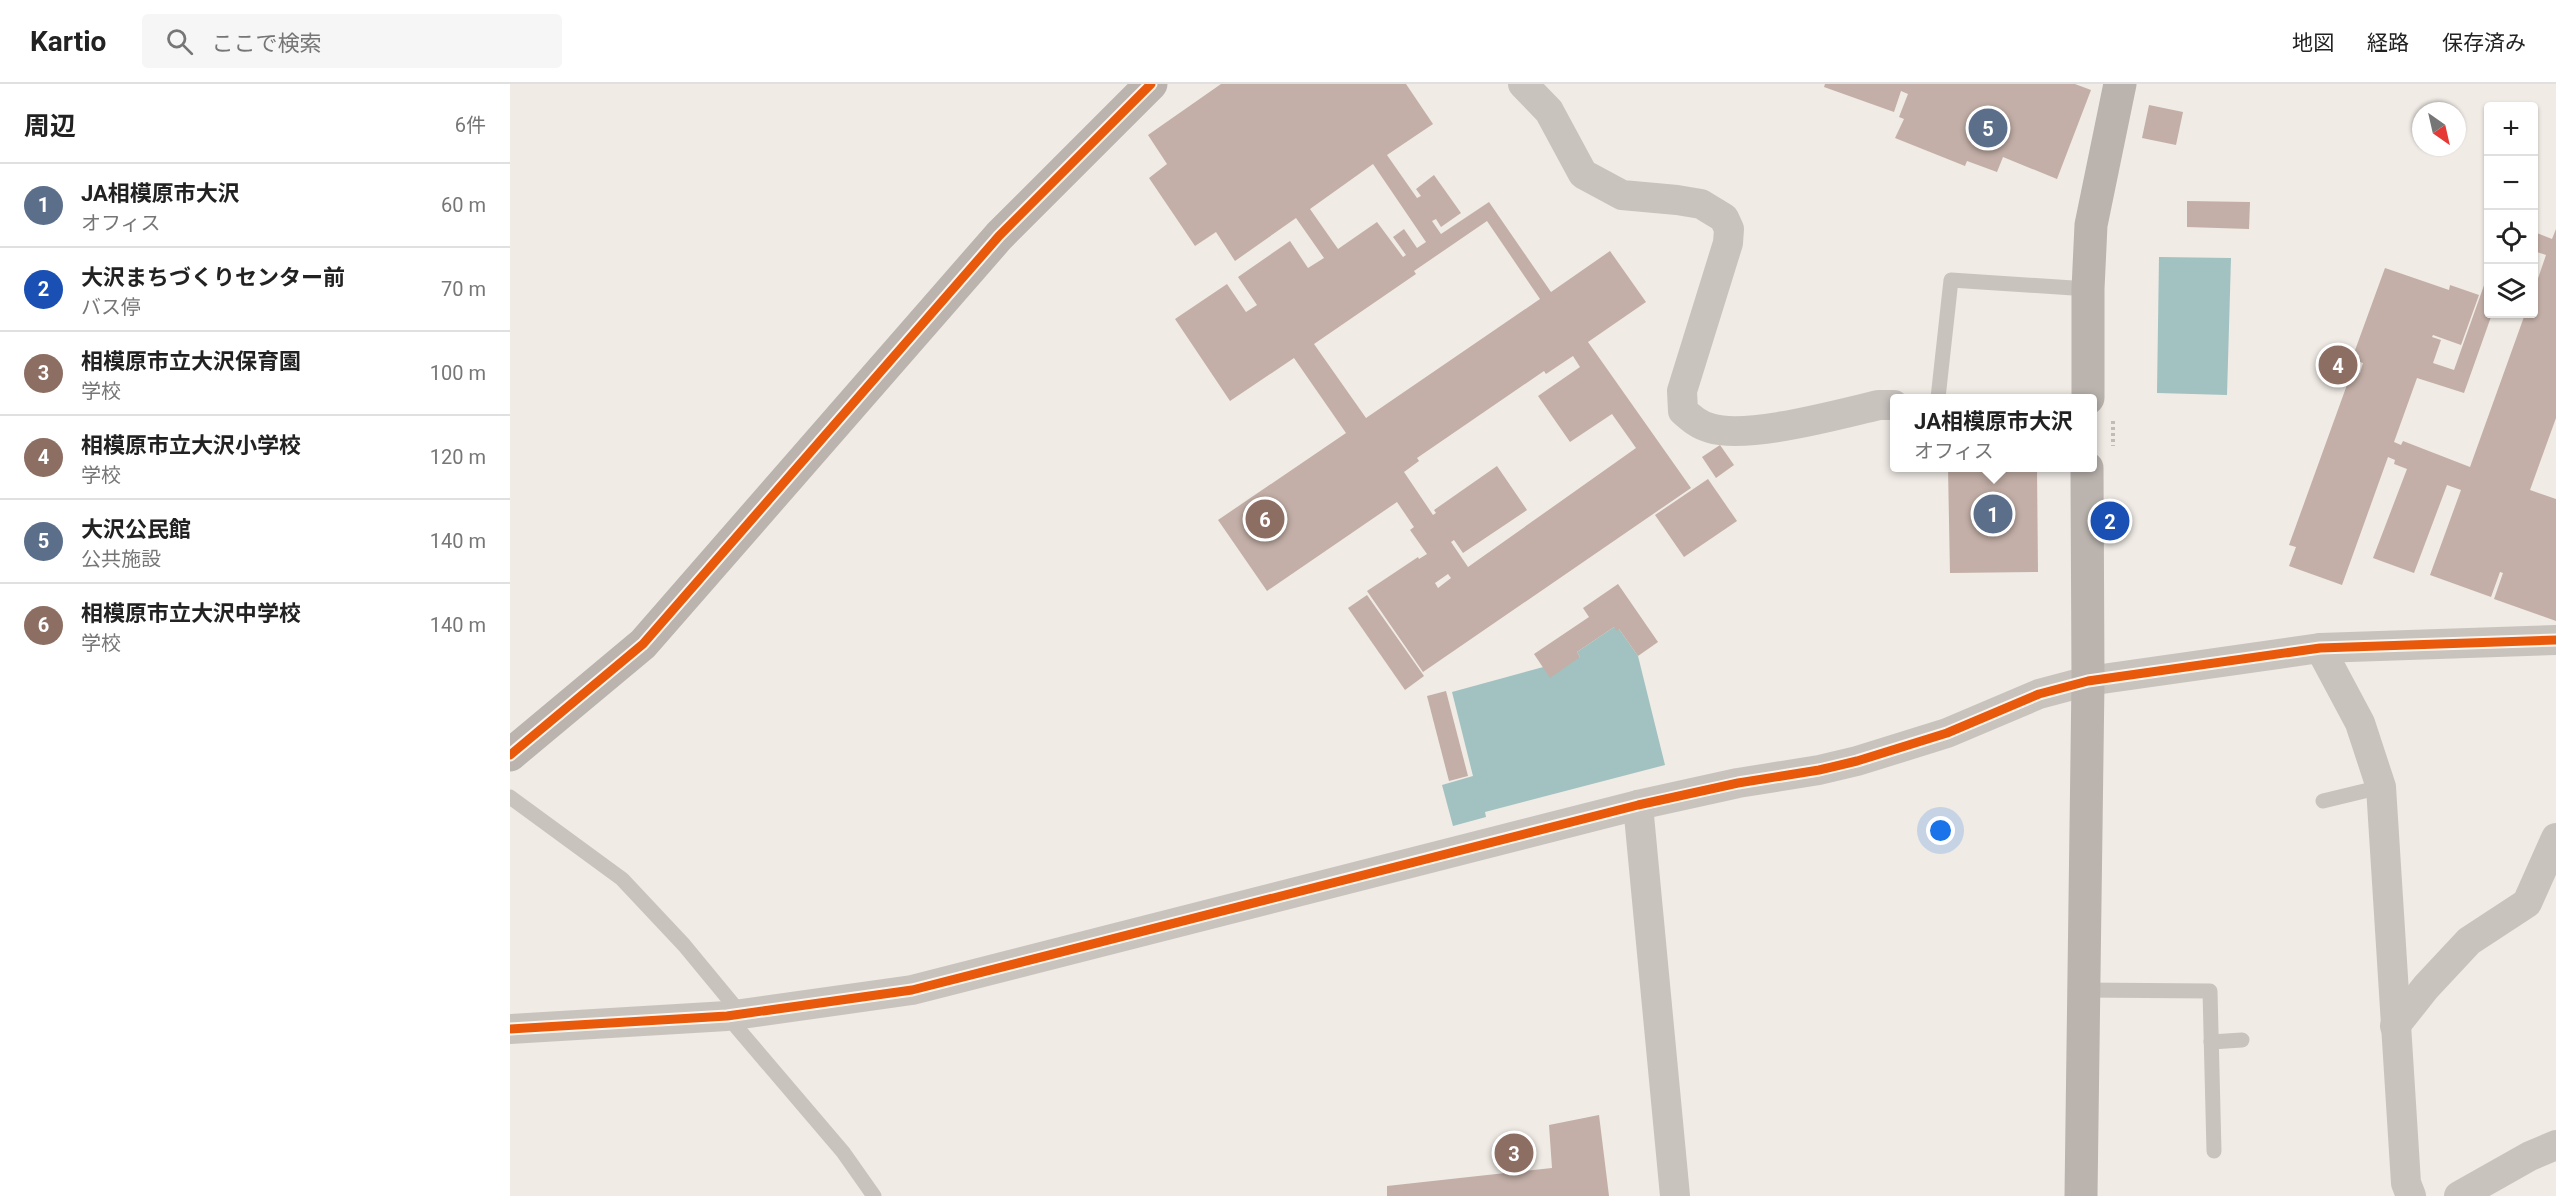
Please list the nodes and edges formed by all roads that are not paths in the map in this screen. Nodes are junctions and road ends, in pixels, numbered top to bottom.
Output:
1 (1151, 84) edge
2 (1523, 84) edge
3 (2120, 84) edge
4 (2088, 289) junction
5 (1939, 394) edge
6 (1890, 405) edge
7 (2100, 406) edge
8 (2087, 472) edge
9 (2556, 640) edge
10 (2320, 648) junction
11 (2088, 681) junction
12 (510, 755) edge
13 (2382, 787) junction
14 (510, 797) edge
15 (2323, 801) dead end
16 (1638, 805) junction
17 (2556, 838) edge
18 (2082, 990) junction
19 (734, 1015) junction
20 (2395, 1026) junction
21 (510, 1029) edge
22 (2242, 1040) dead end
23 (2211, 1042) junction
24 (2556, 1145) edge
25 (2214, 1151) dead end
26 (874, 1196) edge
27 (1675, 1196) edge
28 (2081, 1196) edge
29 (2411, 1196) edge
30 (2459, 1196) edge

1 - 12 street
2 - 6 street
3 - 4 street
4 - 5 lane
4 - 7 street
8 - 11 street
9 - 10 street
10 - 11 street
10 - 13 street
11 - 16 street
11 - 18 street
13 - 15 lane
13 - 20 street
14 - 19 lane
16 - 19 street
16 - 27 street
17 - 20 street
18 - 23 lane
18 - 28 street
19 - 21 street
19 - 26 lane
20 - 29 street
22 - 23 lane
23 - 25 lane
24 - 30 street

